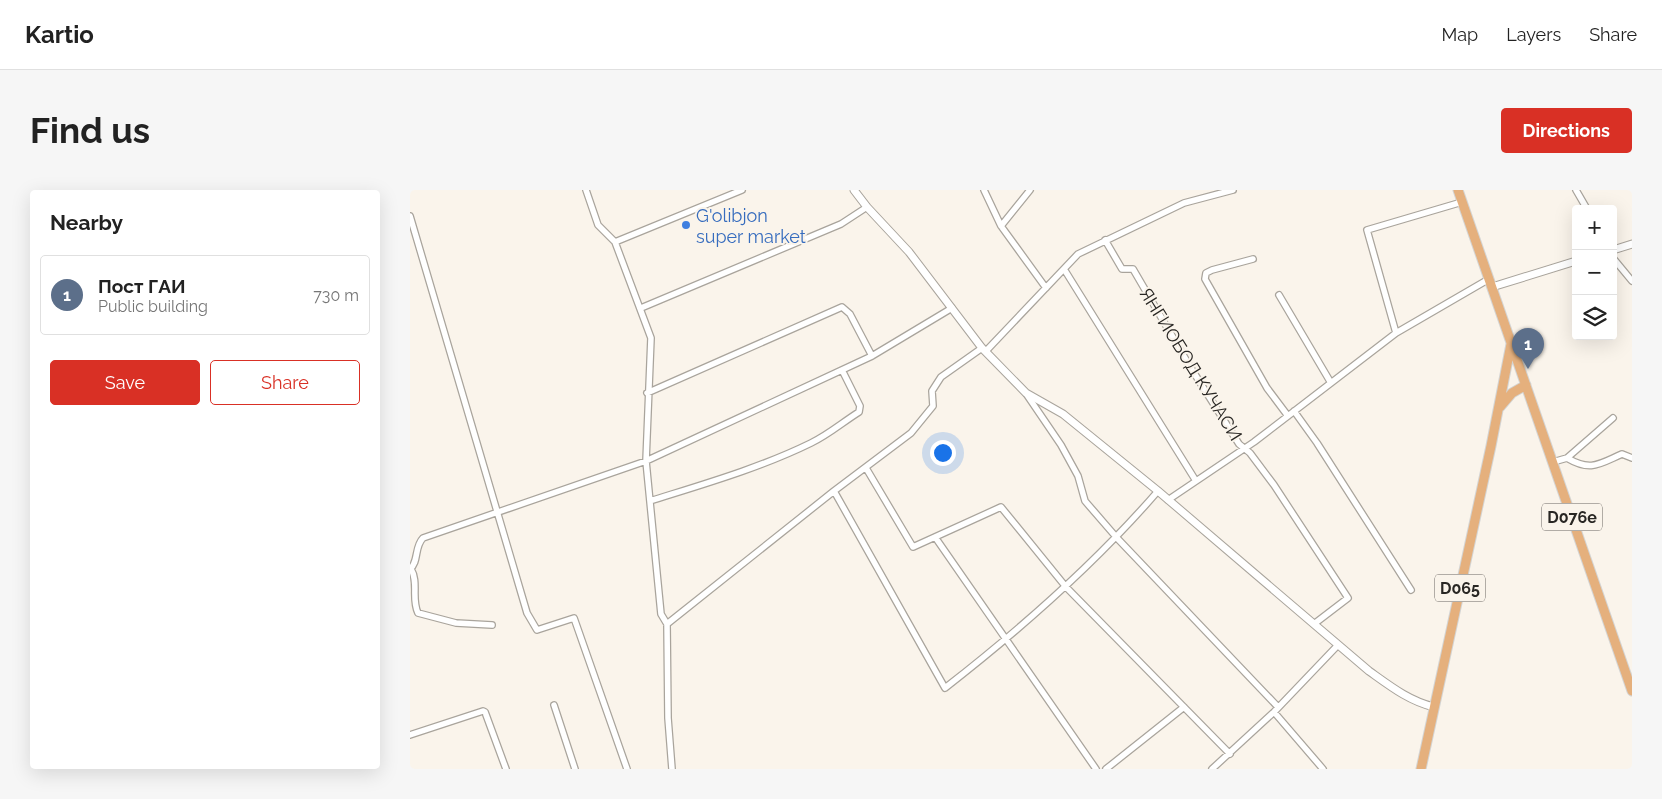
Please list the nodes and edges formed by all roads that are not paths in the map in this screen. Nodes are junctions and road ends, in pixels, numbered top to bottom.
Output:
1 (586, 190) edge
2 (742, 190) edge
3 (854, 190) edge
4 (984, 190) edge
5 (1030, 190) edge
6 (1233, 190) edge
7 (1458, 190) edge
8 (1576, 190) edge
9 (1462, 202) junction
10 (1585, 205) edge
11 (867, 207) junction
12 (410, 216) edge
13 (1001, 226) junction
14 (1105, 240) junction
15 (615, 242) junction
16 (1632, 244) edge
17 (1617, 249) edge
18 (1253, 259) dead end
19 (1572, 262) edge
20 (1617, 263) edge
21 (1064, 269) junction
22 (1632, 281) edge
23 (1491, 283) junction
24 (1046, 288) junction
25 (1279, 295) dead end
26 (641, 308) junction
27 (952, 308) junction
28 (1396, 333) junction
29 (1511, 344) junction
30 (984, 349) junction
31 (872, 356) junction
32 (842, 370) junction
33 (1331, 383) junction
34 (1526, 385) junction
35 (647, 393) junction
36 (1026, 393) junction
37 (1508, 396) junction
38 (1532, 401) junction
39 (1499, 407) junction
40 (1294, 411) junction
41 (1288, 416) junction
42 (1613, 418) dead end
43 (1245, 448) junction
44 (1567, 458) junction
45 (1632, 458) edge
46 (646, 460) junction
47 (1553, 462) junction
48 (866, 468) junction
49 (1196, 482) junction
50 (834, 491) junction
51 (1158, 491) junction
52 (1168, 500) junction
53 (650, 501) junction
54 (497, 511) junction
55 (935, 537) junction
56 (1117, 538) junction
57 (411, 569) edge
58 (1066, 587) junction
59 (1411, 590) dead end
60 (667, 624) junction
61 (1314, 624) junction
62 (492, 625) dead end
63 (1005, 641) junction
64 (1338, 645) junction
65 (1632, 691) edge
66 (554, 705) dead end
67 (1184, 707) junction
68 (1434, 707) junction
69 (1276, 710) junction
70 (410, 735) edge
71 (1230, 754) junction
72 (506, 769) edge
73 (575, 769) edge
74 (627, 769) edge
75 (672, 769) edge
76 (1096, 769) edge
77 (1106, 769) edge
78 (1212, 769) edge
79 (1323, 769) edge
80 (1421, 769) edge

1 - 15 street
2 - 15 street
3 - 11 street
4 - 13 street
5 - 13 street
6 - 14 street
7 - 9 main road, D076e
8 - 10 street
9 - 23 main road, D076e
9 - 28 street
11 - 26 street
11 - 27 street
12 - 54 street
13 - 24 street
14 - 21 street
14 - 43 street, ЯНГИОБОД КУЧАСИ
15 - 26 street
16 - 17 street
18 - 41 street
19 - 23 street
20 - 22 street
21 - 24 street
21 - 49 street
23 - 28 street
23 - 29 main road, D076e
24 - 30 street
25 - 33 street
26 - 35 street
27 - 30 street
27 - 31 street
28 - 33 street
29 - 34 main road, D076e
29 - 39 main road, D065
30 - 36 street
30 - 48 street
31 - 32 street
31 - 35 street
32 - 46 street
32 - 53 street
33 - 40 street
34 - 37 main road, D065
34 - 38 main road, D076e
35 - 46 street
36 - 51 street
36 - 56 street
37 - 38 main road
37 - 39 main road, D065
38 - 47 main road, D076e
39 - 68 main road, D065
40 - 41 street
40 - 59 street
41 - 43 street
42 - 44 street
43 - 49 street
43 - 61 street, ЯНГИОБОД КУЧАСИ
44 - 45 street
44 - 47 street
46 - 53 street
46 - 54 street
47 - 65 main road, D076e
48 - 50 street
48 - 55 street
49 - 52 street
50 - 60 street
50 - 63 street
51 - 52 street
51 - 56 street
52 - 61 street
53 - 60 street
54 - 57 street
54 - 74 street
55 - 58 street
55 - 63 street
56 - 58 street
56 - 69 street
57 - 62 street
58 - 63 street
58 - 67 street
60 - 75 street
61 - 64 street
63 - 76 street
64 - 68 street
64 - 69 street
66 - 73 street
67 - 71 street
67 - 77 street
68 - 80 main road, D065
69 - 71 street
69 - 79 street
70 - 72 street
71 - 78 street

